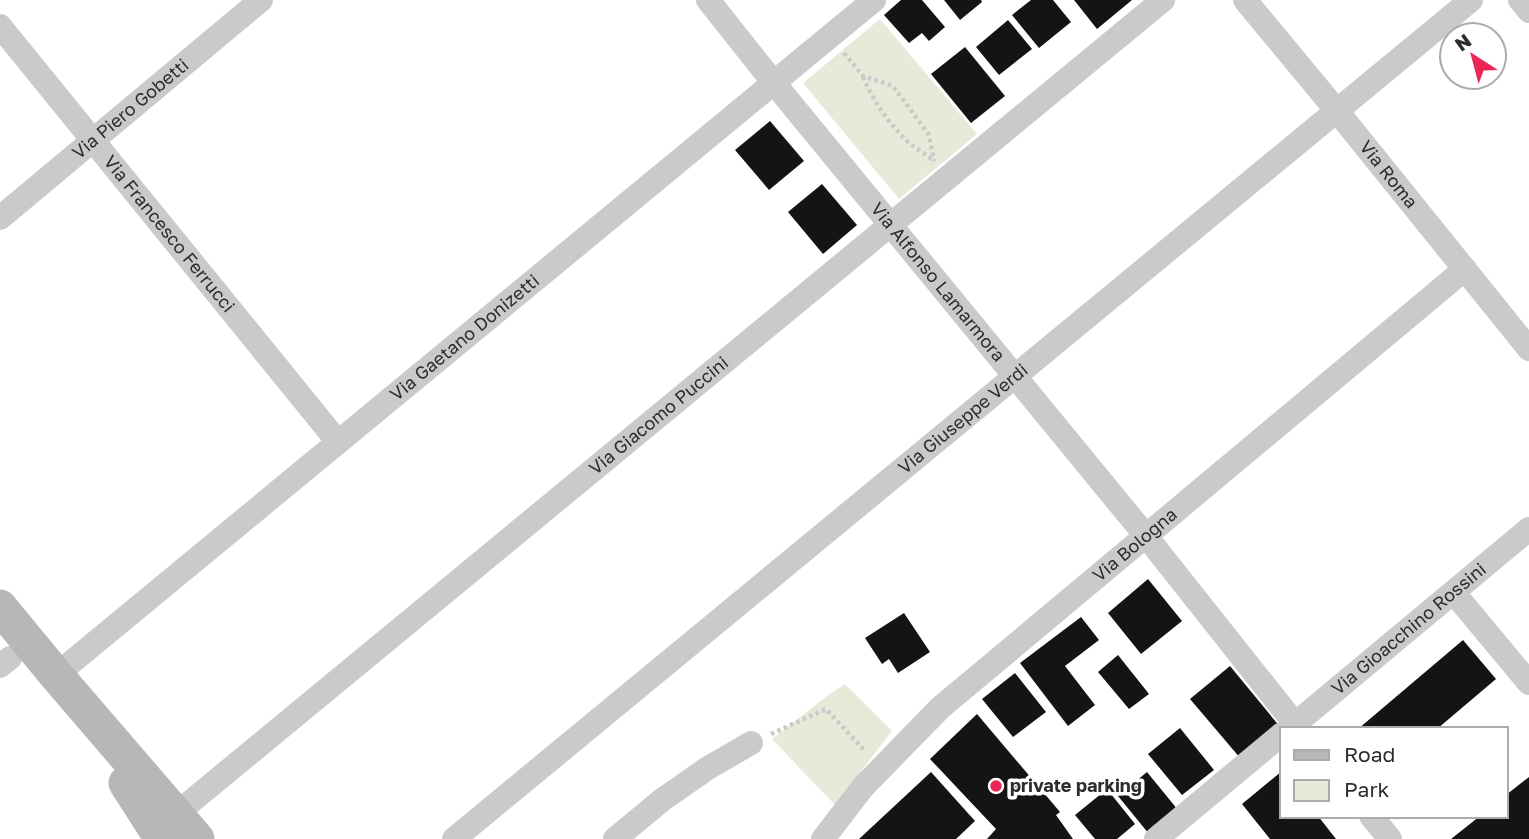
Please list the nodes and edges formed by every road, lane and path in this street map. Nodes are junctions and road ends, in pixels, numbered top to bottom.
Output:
1 (261, 0) edge
2 (708, 0) edge
3 (874, 0) edge
4 (1163, 0) edge
5 (1245, 0) edge
6 (1471, 0) edge
7 (1520, 0) edge
8 (1529, 10) edge
9 (0, 26) edge
10 (830, 36) junction
11 (863, 76) junction
12 (774, 83) junction
13 (1337, 111) junction
14 (94, 141) junction
15 (941, 170) junction
16 (0, 218) edge
17 (890, 225) junction
18 (1465, 269) junction
19 (1529, 349) edge
20 (1016, 377) junction
21 (338, 442) junction
22 (1529, 529) edge
23 (1146, 536) junction
24 (1454, 593) junction
25 (0, 607) edge
26 (56, 675) junction
27 (1529, 683) edge
28 (1289, 727) edge
29 (1293, 727) edge
30 (1280, 738) edge
31 (751, 743) joint
32 (881, 768) junction
33 (1373, 818) edge
34 (173, 830) edge
35 (454, 839) edge
36 (615, 839) edge
37 (822, 839) edge
38 (1156, 839) edge
39 (1390, 839) edge

1 - 14 street, Via Piero Gobetti
2 - 12 street, Via Alfonso Lamarmora
3 - 10 street, Via Gaetano Donizetti
4 - 15 street, Via Giacomo Puccini
5 - 13 street, Via Roma
6 - 13 street, Via Giuseppe Verdi
7 - 8 street
9 - 14 street, Via Francesco Ferrucci
10 - 11 path
10 - 12 street, Via Gaetano Donizetti
11 - 15 path
11 - 15 path
12 - 17 street, Via Alfonso Lamarmora
12 - 21 street, Via Gaetano Donizetti
13 - 18 street, Via Roma
13 - 20 street, Via Giuseppe Verdi
14 - 16 street, Via Piero Gobetti
14 - 21 street, Via Francesco Ferrucci
15 - 17 street, Via Giacomo Puccini
17 - 20 street, Via Alfonso Lamarmora
17 - 34 street, Via Giacomo Puccini
18 - 19 street, Via Roma
18 - 23 street, Via Bologna
20 - 23 street, Via Alfonso Lamarmora
20 - 35 street, Via Giuseppe Verdi
21 - 26 street, Via Gaetano Donizetti
22 - 24 street, Via Gioacchino Rossini
23 - 28 street, Via Alfonso Lamarmora
23 - 32 street, Via Bologna
24 - 27 street
24 - 29 street, Via Gioacchino Rossini
25 - 26 street
26 - 34 street
30 - 38 street, Via Gioacchino Rossini
31 - 32 path
31 - 36 street
32 - 37 street, Via Bologna
33 - 39 street

